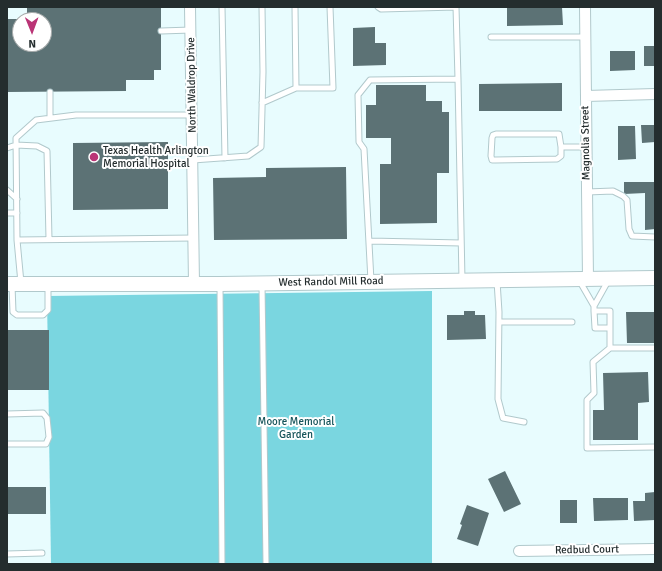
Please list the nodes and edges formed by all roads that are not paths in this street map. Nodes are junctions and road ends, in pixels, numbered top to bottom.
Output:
1 (190, 7) edge
2 (222, 7) edge
3 (262, 7) edge
4 (295, 7) edge
5 (330, 7) edge
6 (378, 7) edge
7 (456, 7) edge
8 (585, 7) edge
9 (191, 30) junction
10 (161, 31) dead end
11 (585, 37) junction
12 (491, 38) dead end
13 (458, 79) junction
14 (296, 88) junction
15 (50, 92) dead end
16 (655, 94) edge
17 (586, 96) junction
18 (262, 103) junction
19 (192, 114) junction
20 (50, 118) junction
21 (16, 145) junction
22 (561, 147) junction
23 (586, 147) junction
24 (7, 148) edge
25 (225, 158) junction
26 (192, 160) junction
27 (7, 190) edge
28 (587, 192) junction
29 (16, 199) junction
30 (7, 213) edge
31 (17, 213) junction
32 (655, 237) edge
33 (194, 238) junction
34 (49, 239) junction
35 (17, 240) junction
36 (370, 242) junction
37 (461, 243) junction
38 (655, 278) edge
39 (583, 279) junction
40 (609, 279) junction
41 (497, 280) junction
42 (462, 281) junction
43 (371, 282) junction
44 (262, 283) junction
45 (13, 284) edge
46 (48, 284) junction
47 (194, 284) junction
48 (220, 284) junction
49 (594, 308) junction
50 (499, 322) junction
51 (572, 322) dead end
52 (610, 328) junction
53 (610, 348) junction
54 (655, 348) edge
55 (7, 414) edge
56 (524, 422) dead end
57 (7, 444) edge
58 (655, 447) edge
59 (655, 549) edge
60 (519, 551) dead end
61 (42, 553) dead end
62 (7, 554) edge
63 (222, 564) edge
64 (266, 564) edge

1 - 9 street, North Waldrop Drive
2 - 25 lane
3 - 18 lane
4 - 14 lane
5 - 14 lane
6 - 7 lane
7 - 13 lane
8 - 11 street, Magnolia Street
9 - 10 lane
9 - 19 street, North Waldrop Drive
11 - 12 lane
11 - 17 street, Magnolia Street
13 - 36 lane
13 - 37 lane
14 - 18 lane
15 - 20 lane
16 - 17 street
17 - 23 street, Magnolia Street
18 - 25 lane
19 - 20 lane
19 - 26 street, North Waldrop Drive
20 - 21 lane
21 - 24 lane
21 - 29 lane
21 - 34 lane
22 - 22 lane
22 - 23 lane
23 - 28 street, Magnolia Street
25 - 26 lane
26 - 33 street, North Waldrop Drive
27 - 29 lane
28 - 32 lane
28 - 39 street, Magnolia Street
29 - 31 lane
30 - 31 lane
31 - 35 lane
33 - 34 lane
33 - 47 street, North Waldrop Drive
34 - 35 lane
35 - 45 lane
36 - 37 lane
36 - 43 lane
37 - 42 lane
38 - 40 main road, West Randol Mill Road
39 - 40 main road, West Randol Mill Road
39 - 41 main road, West Randol Mill Road
39 - 49 lane
40 - 49 lane
41 - 42 main road, West Randol Mill Road
41 - 50 lane
42 - 43 main road, West Randol Mill Road
43 - 44 main road, West Randol Mill Road
44 - 48 main road, West Randol Mill Road
44 - 64 lane
45 - 46 main road, West Randol Mill Road
45 - 46 lane
46 - 47 main road, West Randol Mill Road
47 - 48 main road, West Randol Mill Road
48 - 63 lane
49 - 52 lane
49 - 52 lane
50 - 51 lane
50 - 56 lane
52 - 53 lane
53 - 54 lane
53 - 58 lane
55 - 57 lane
59 - 60 street, Redbud Court
61 - 62 lane

